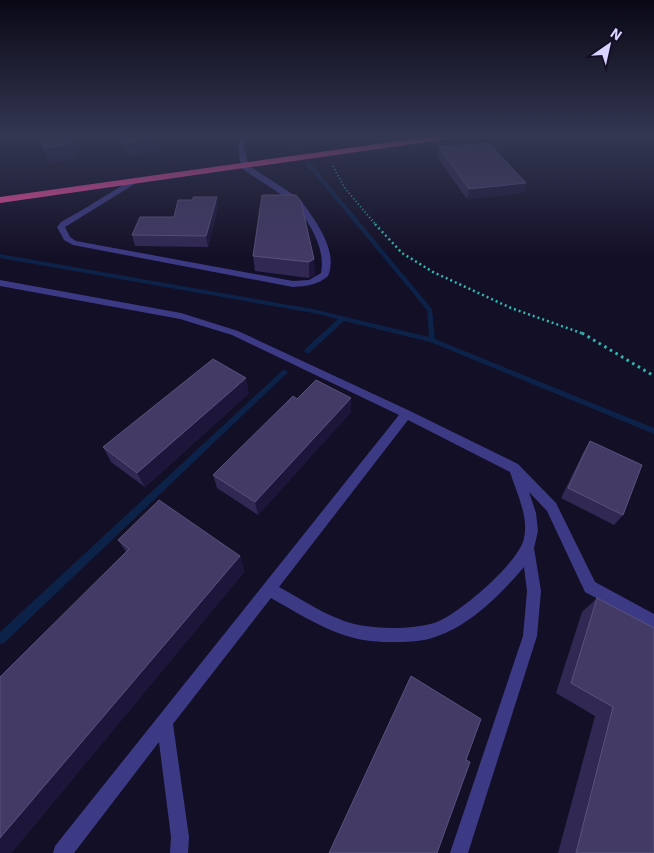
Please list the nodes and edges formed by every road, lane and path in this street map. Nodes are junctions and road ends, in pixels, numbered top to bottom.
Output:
1 (170, 177) edge
2 (260, 177) edge
3 (339, 177) edge
4 (134, 182) junction
5 (0, 200) edge
6 (297, 201) joint
7 (96, 204) joint
8 (0, 283) edge
9 (654, 376) edge
10 (406, 414) junction
11 (514, 468) junction
12 (528, 549) junction
13 (269, 589) junction
14 (654, 622) edge
15 (166, 722) junction
16 (62, 853) edge
17 (179, 853) edge
18 (459, 853) edge

1 - 4 highway
2 - 6 street
3 - 9 path
4 - 5 highway
4 - 7 street
6 - 7 lane
8 - 10 lane
10 - 11 lane
10 - 13 lane
11 - 12 lane
11 - 14 lane
12 - 13 lane
12 - 18 lane
13 - 15 lane
15 - 16 lane
15 - 17 lane

